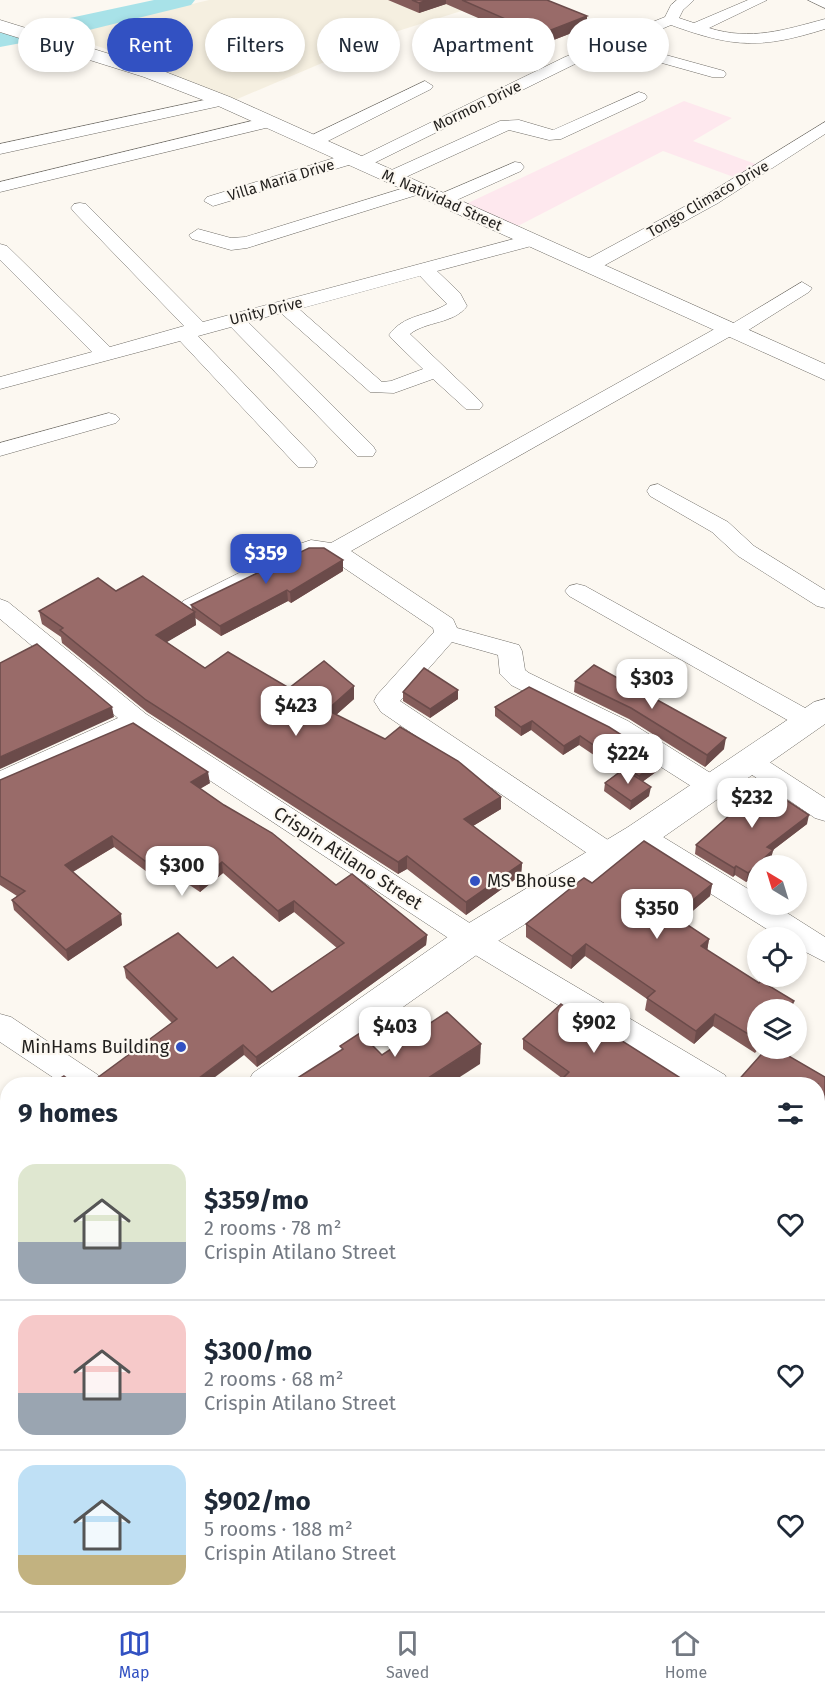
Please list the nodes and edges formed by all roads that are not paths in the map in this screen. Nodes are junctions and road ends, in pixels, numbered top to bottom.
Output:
1 (687, 0) edge
2 (760, 0) edge
3 (815, 0) edge
4 (825, 4) edge
5 (671, 20) joint
6 (825, 24) edge
7 (0, 26) edge
8 (694, 29) junction
9 (669, 60) edge
10 (567, 62) edge
11 (718, 74) dead end
12 (425, 86) dead end
13 (639, 97) dead end
14 (223, 101) junction
15 (268, 122) junction
16 (825, 128) edge
17 (312, 142) junction
18 (0, 149) edge
19 (355, 161) junction
20 (515, 167) dead end
21 (391, 177) junction
22 (0, 187) edge
23 (417, 189) junction
24 (444, 199) junction
25 (213, 201) dead end
26 (80, 208) dead end
27 (198, 235) dead end
28 (532, 240) junction
29 (2, 254) edge
30 (589, 266) junction
31 (425, 270) junction
32 (802, 288) dead end
33 (285, 306) junction
34 (234, 319) junction
35 (190, 331) junction
36 (730, 331) junction
37 (106, 354) junction
38 (435, 371) junction
39 (825, 373) edge
40 (0, 382) edge
41 (473, 405) dead end
42 (109, 419) dead end
43 (0, 450) edge
44 (365, 450) dead end
45 (306, 462) dead end
46 (658, 490) dead end
47 (335, 551) junction
48 (577, 591) dead end
49 (825, 601) edge
50 (191, 606) edge
51 (6, 619) edge
52 (447, 633) junction
53 (816, 715) edge
54 (137, 720) junction
55 (748, 760) junction
56 (0, 782) edge
57 (711, 786) junction
58 (825, 811) edge
59 (640, 836) junction
60 (610, 855) junction
61 (472, 939) junction
62 (825, 951) edge
63 (0, 1026) edge
64 (76, 1077) edge
65 (276, 1077) edge
66 (702, 1077) edge

1 - 5 street, Mormon Drive
2 - 8 street
3 - 4 street
5 - 8 street
6 - 8 street
7 - 14 street, M. Natividad Street
9 - 11 street
10 - 19 street, Mormon Drive
12 - 17 street
13 - 21 street
14 - 15 street, M. Natividad Street
14 - 18 street
15 - 17 street, M. Natividad Street
15 - 22 street
16 - 30 street, Tongo Climaco Drive
17 - 19 street, M. Natividad Street
19 - 21 street, M. Natividad Street
19 - 25 street, Villa Maria Drive
20 - 24 street
21 - 23 street, M. Natividad Street
23 - 24 street, M. Natividad Street
23 - 27 street
24 - 28 street, M. Natividad Street
26 - 35 street
28 - 30 street, M. Natividad Street
28 - 31 street, Unity Drive
29 - 37 street
30 - 36 street, M. Natividad Street
31 - 33 street, Unity Drive
31 - 38 street
32 - 36 street
33 - 34 street, Unity Drive
33 - 38 street
34 - 35 street, Unity Drive
34 - 44 street
35 - 37 street, Unity Drive
35 - 45 street
36 - 39 street, M. Natividad Street
36 - 47 street
37 - 40 street, Unity Drive
38 - 41 street
42 - 43 street
46 - 49 street
47 - 50 street
47 - 52 street
48 - 53 street
51 - 54 street, Crispin Atilano Street
52 - 57 street
52 - 60 street
53 - 55 street
54 - 56 street
54 - 61 street, Crispin Atilano Street
55 - 57 street
55 - 58 street
57 - 59 street
59 - 60 street
59 - 62 street
60 - 61 street
61 - 65 street
61 - 66 street, Crispin Atilano Street
63 - 64 street

